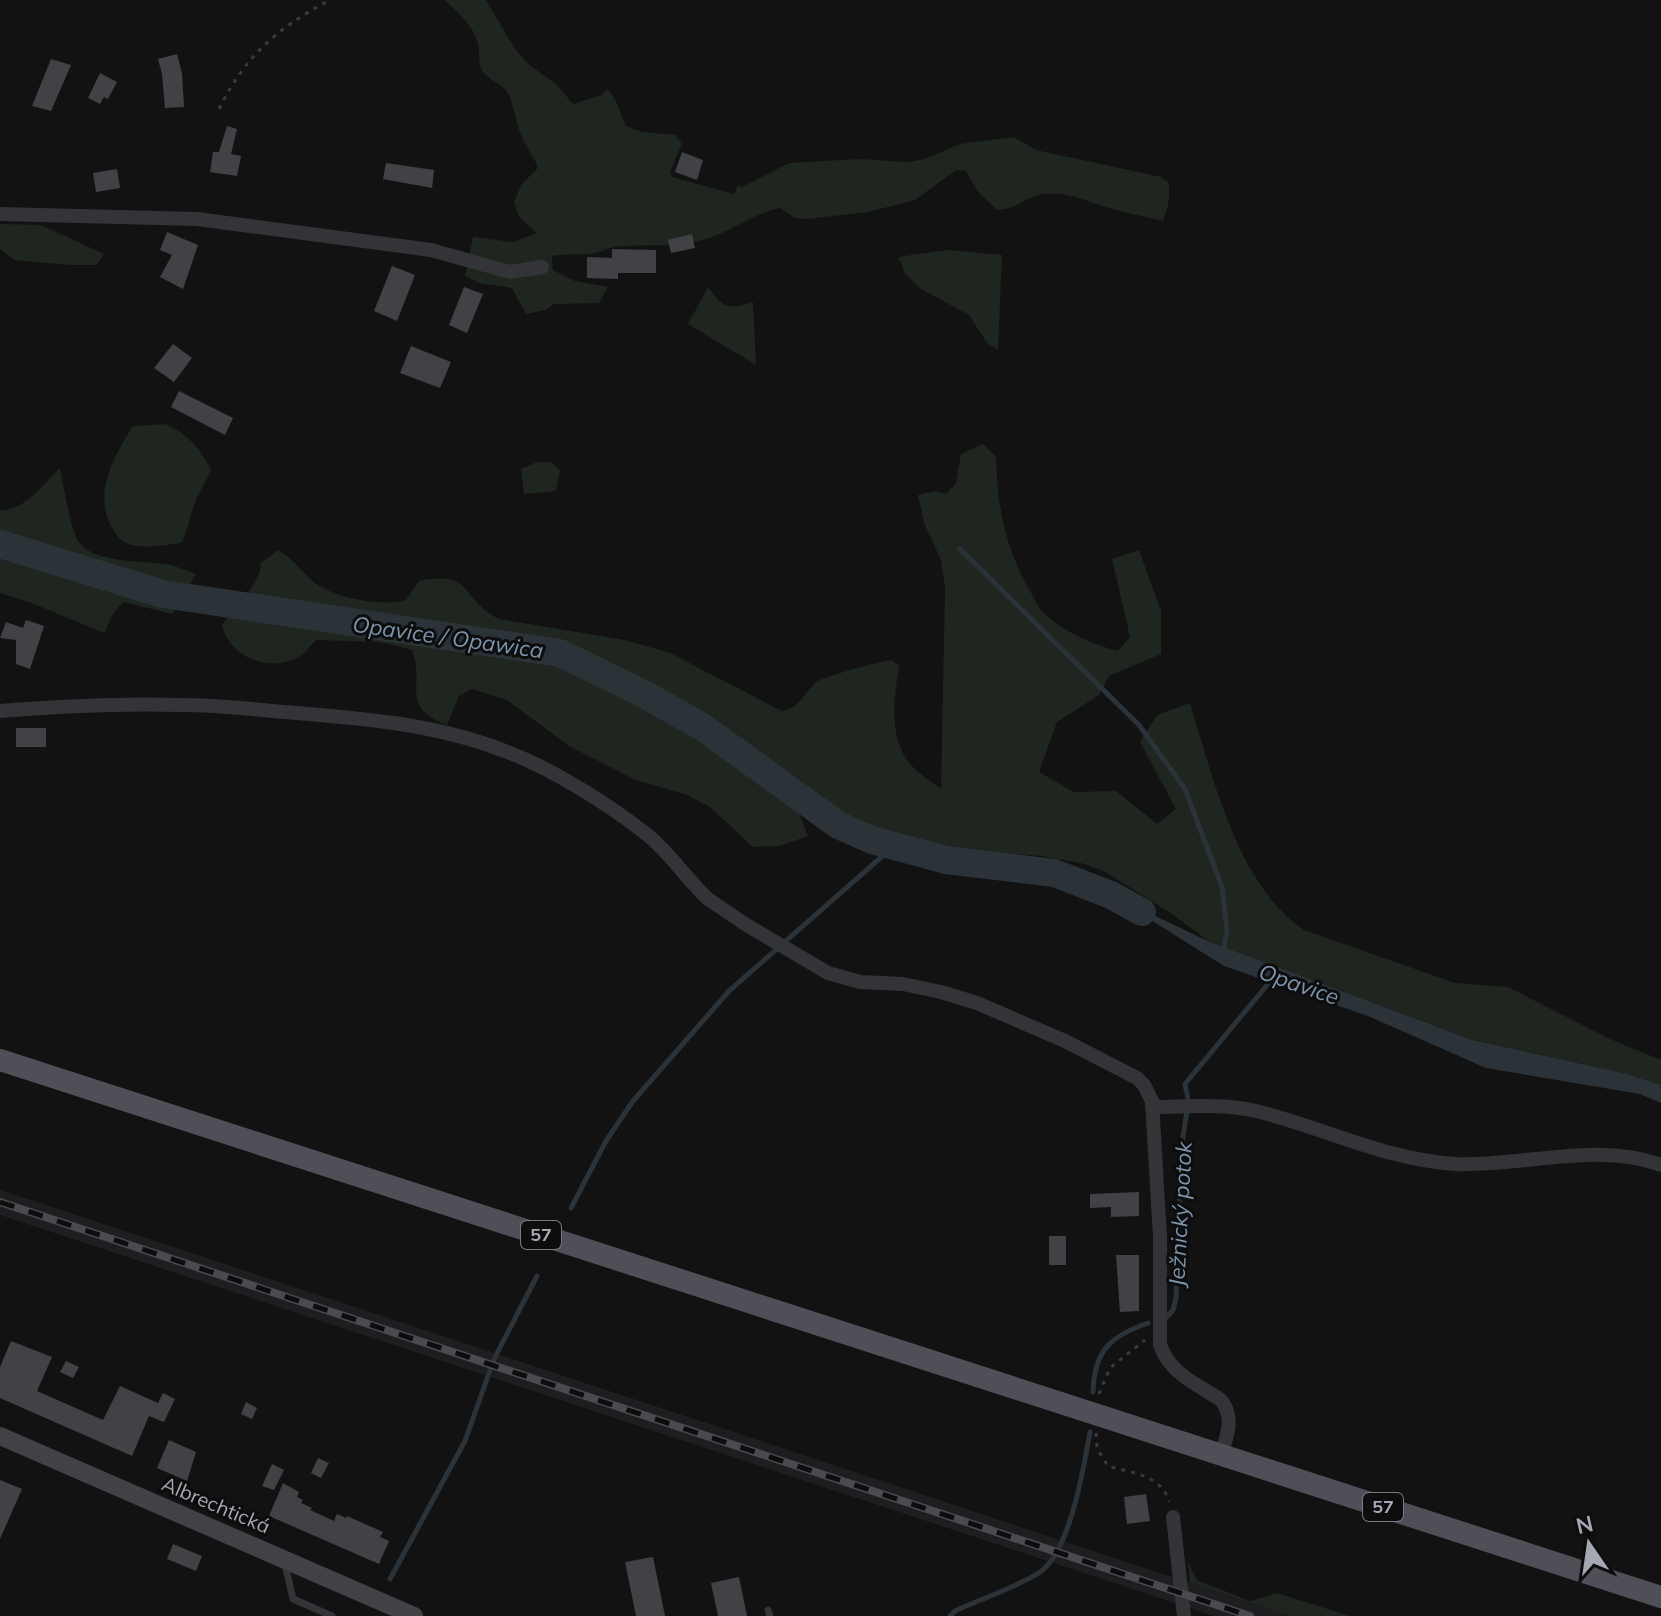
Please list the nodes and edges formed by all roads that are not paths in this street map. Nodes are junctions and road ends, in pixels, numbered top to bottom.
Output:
1 (0, 214) edge
2 (542, 267) dead end
3 (0, 711) edge
4 (0, 1060) edge
5 (1152, 1107) junction
6 (1661, 1165) edge
7 (0, 1436) edge
8 (1221, 1455) junction
9 (1173, 1517) road end
10 (283, 1558) junction
11 (1661, 1597) edge
12 (332, 1616) edge
13 (414, 1616) edge
14 (1184, 1616) edge

1 - 2 street
3 - 5 street
4 - 8 main road, 57
5 - 6 street
5 - 8 street
7 - 10 main road, Albrechtická
8 - 11 main road, 57
9 - 14 street
10 - 12 lane
10 - 13 main road, Albrechtická

